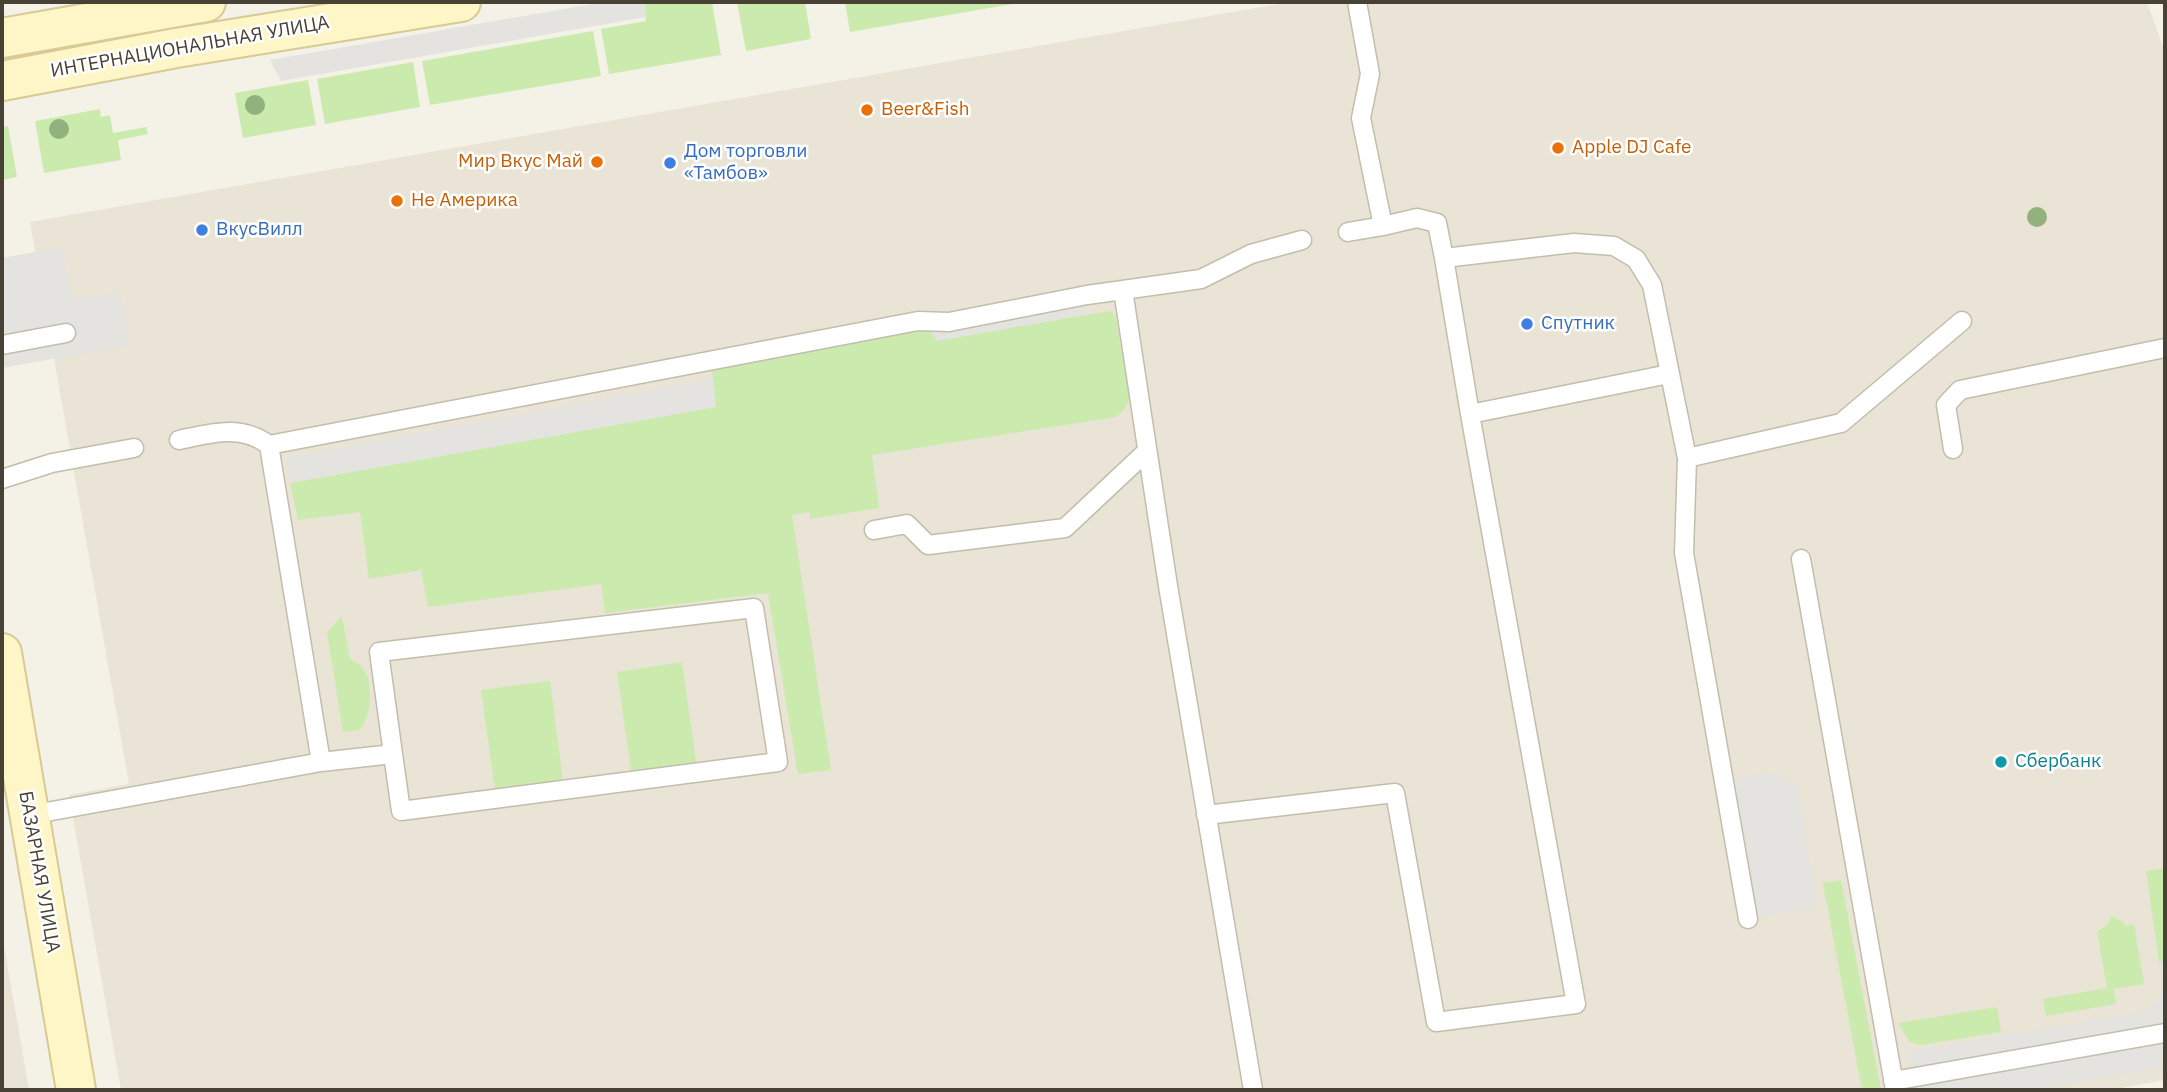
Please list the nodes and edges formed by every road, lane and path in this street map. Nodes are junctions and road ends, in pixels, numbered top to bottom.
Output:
1 (206, 2) edge
2 (461, 2) edge
3 (1357, 2) edge
4 (2, 38) edge
5 (2, 81) edge
6 (1383, 226) junction
7 (1348, 232) dead end
8 (1302, 240) dead end
9 (1444, 258) junction
10 (1123, 290) junction
11 (1962, 321) dead end
12 (66, 332) dead end
13 (2, 345) edge
14 (2165, 348) edge
15 (1669, 374) junction
16 (1470, 414) junction
17 (179, 440) dead end
18 (269, 445) junction
19 (134, 448) dead end
20 (1953, 449) dead end
21 (1147, 451) junction
22 (1687, 458) junction
23 (2, 479) edge
24 (874, 530) dead end
25 (1801, 559) dead end
26 (2, 657) edge
27 (393, 754) junction
28 (321, 762) junction
29 (30, 815) junction
30 (1206, 815) junction
31 (1748, 919) dead end
32 (2165, 1033) edge
33 (1894, 1086) edge
34 (76, 1090) edge
35 (1253, 1090) edge

1 - 4 main road
2 - 5 main road, ИНТЕРНАЦИОНАЛЬНАЯ УЛИЦА
3 - 6 lane
6 - 7 lane
6 - 9 lane
8 - 10 lane
9 - 15 lane
9 - 16 lane
10 - 18 lane
10 - 21 lane
11 - 22 lane
12 - 13 lane
14 - 20 lane
15 - 16 lane
15 - 22 lane
16 - 30 lane
17 - 18 lane
18 - 28 lane
19 - 23 lane
21 - 24 lane
21 - 30 lane
22 - 31 lane
25 - 33 lane
26 - 29 main road, БАЗАРНАЯ УЛИЦА
27 - 27 lane
27 - 28 lane
28 - 29 lane
29 - 34 main road, БАЗАРНАЯ УЛИЦА
30 - 35 lane
32 - 33 lane

